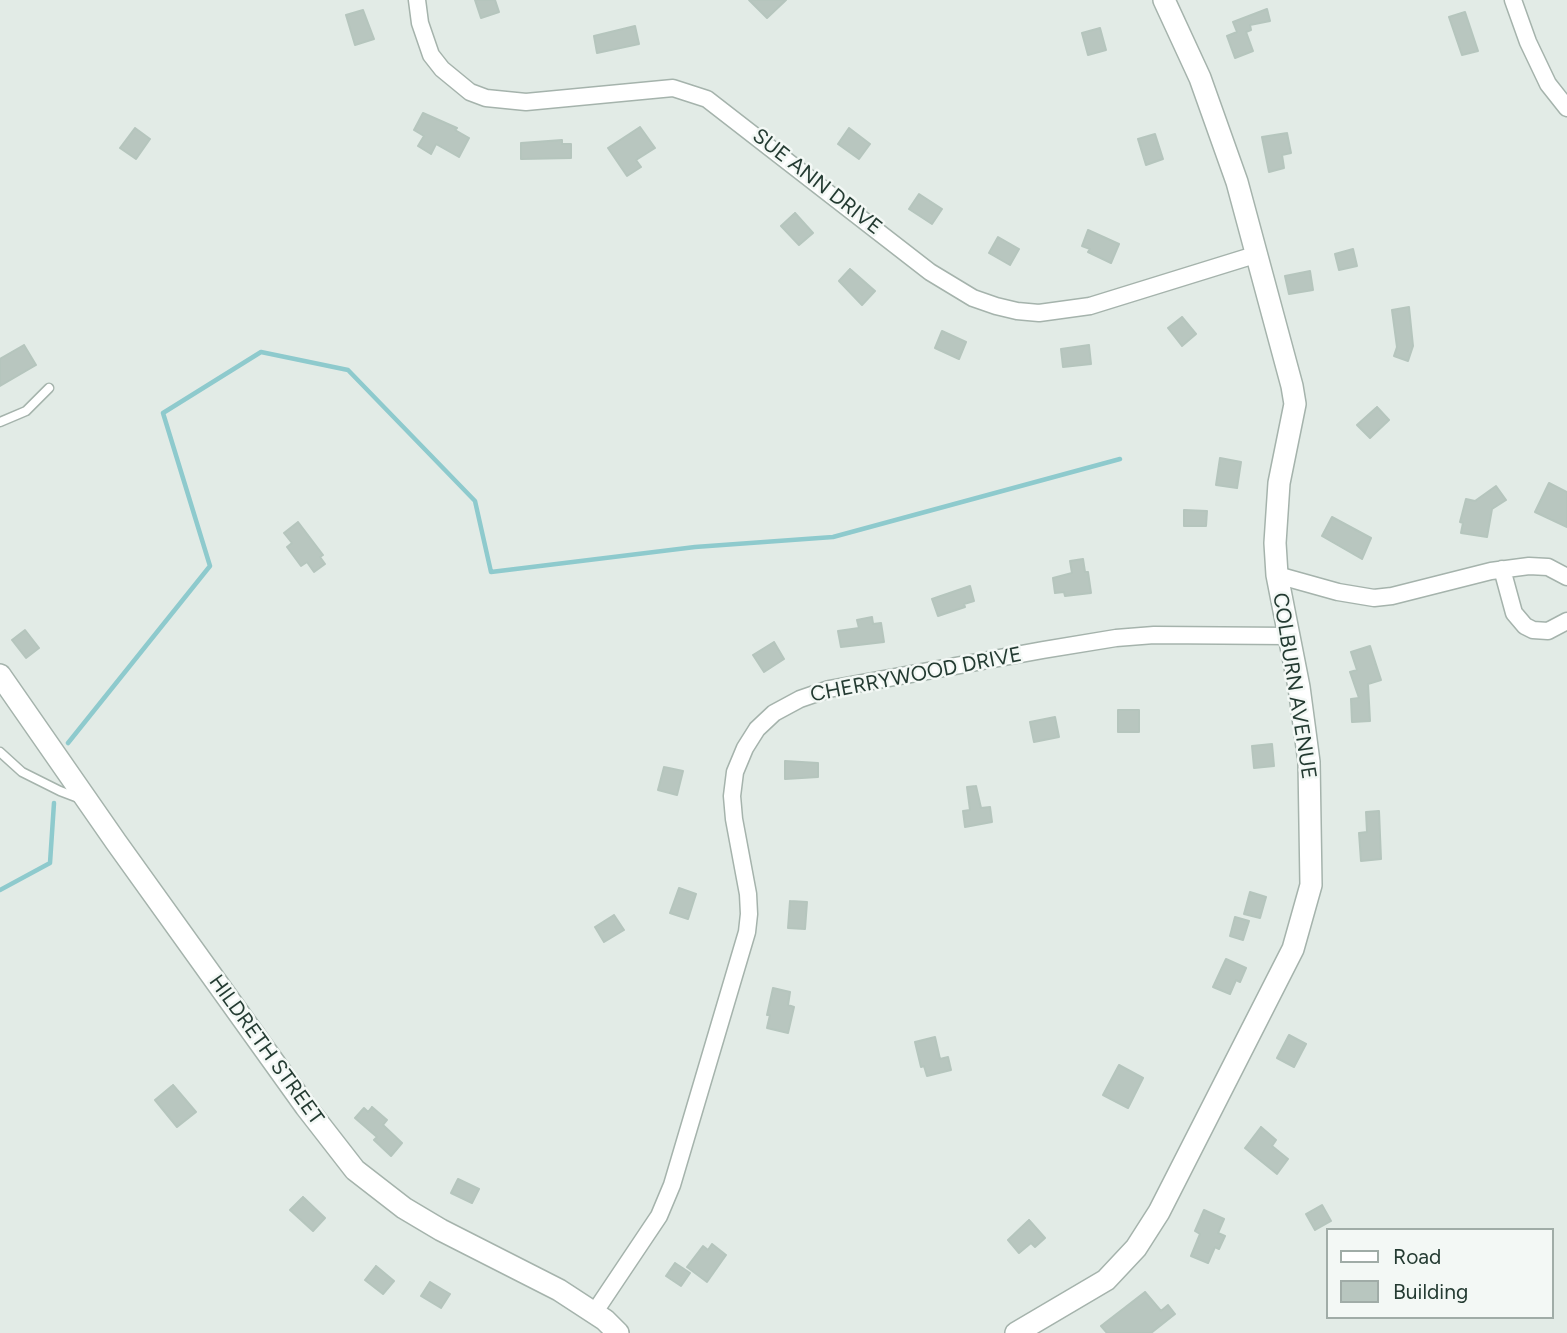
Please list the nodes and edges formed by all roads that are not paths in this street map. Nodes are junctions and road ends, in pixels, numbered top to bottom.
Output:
1 (417, 0) edge
2 (1164, 0) edge
3 (1513, 0) edge
4 (1567, 108) edge
5 (1258, 254) junction
6 (49, 388) dead end
7 (0, 422) edge
8 (1502, 569) junction
9 (1277, 575) junction
10 (1567, 577) edge
11 (1567, 621) edge
12 (1289, 636) junction
13 (0, 675) edge
14 (0, 752) edge
15 (87, 801) junction
16 (594, 1313) junction
17 (618, 1333) edge
18 (1016, 1333) edge

1 - 5 street, SUE ANN DRIVE
2 - 5 street, COLBURN AVENUE
3 - 4 street
5 - 9 street, COLBURN AVENUE
6 - 7 lane
8 - 9 street
8 - 10 street
8 - 11 street
9 - 12 street, COLBURN AVENUE
12 - 16 street, CHERRYWOOD DRIVE
12 - 18 street, COLBURN AVENUE
13 - 15 street, HILDRETH STREET
14 - 15 lane
15 - 16 street, HILDRETH STREET
16 - 17 street, HILDRETH STREET

